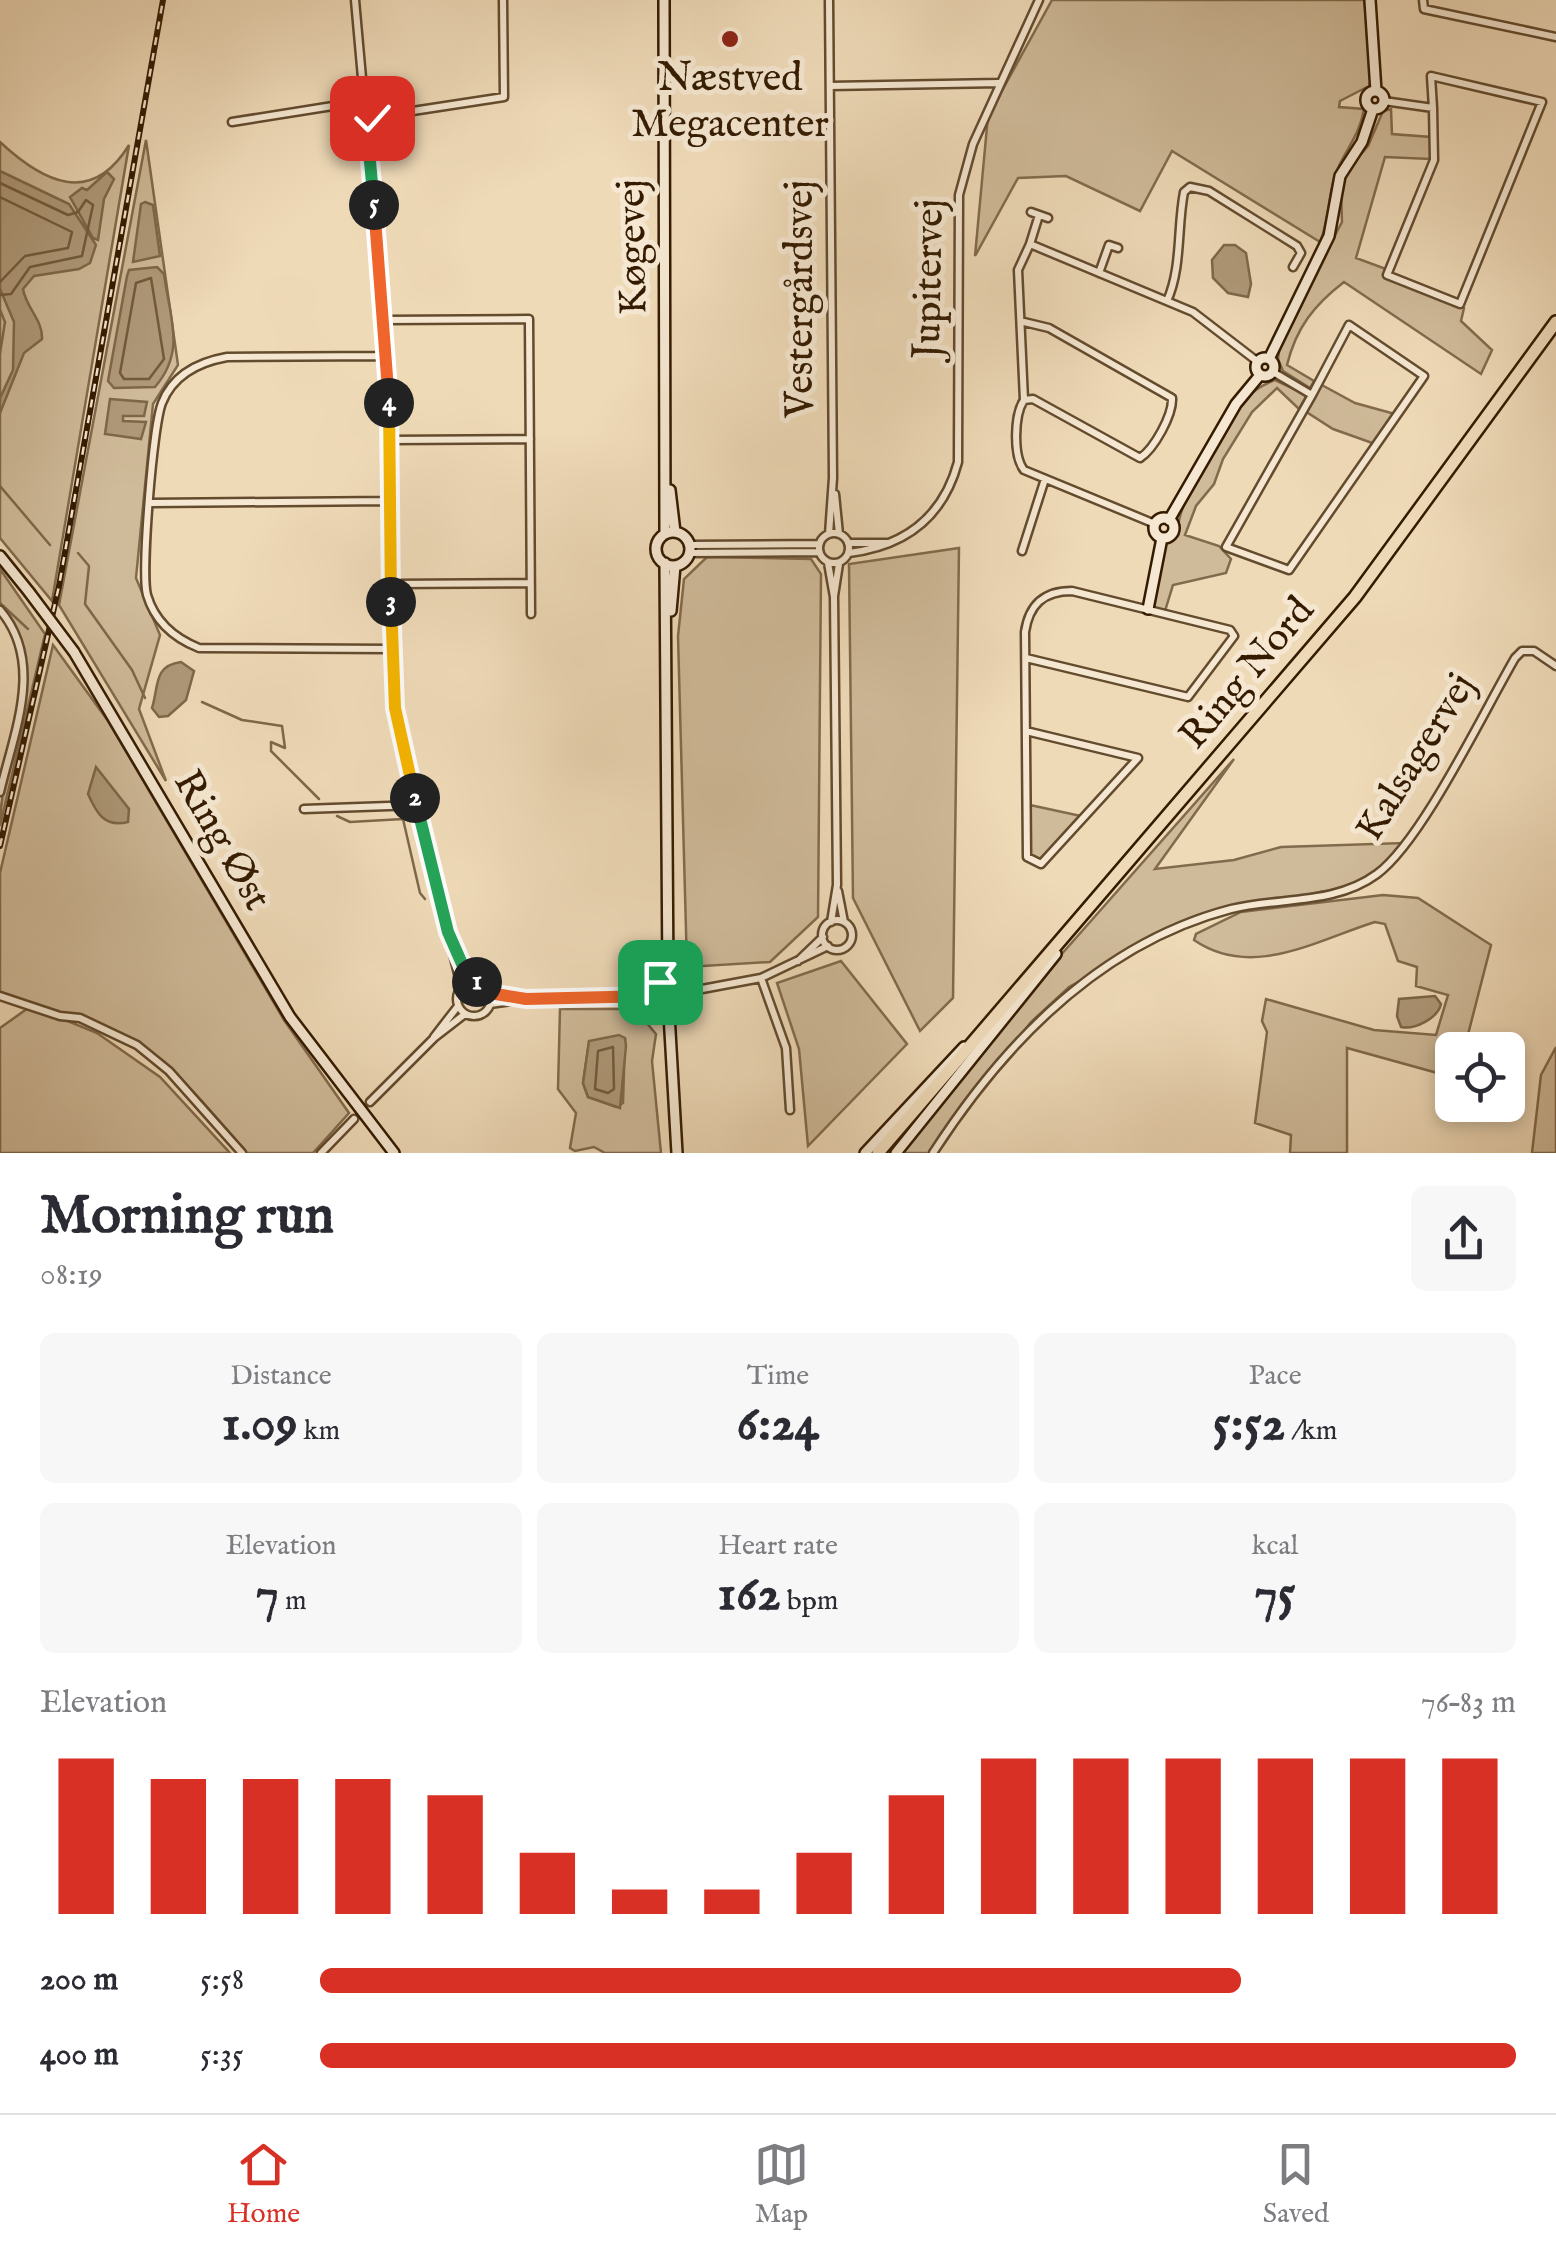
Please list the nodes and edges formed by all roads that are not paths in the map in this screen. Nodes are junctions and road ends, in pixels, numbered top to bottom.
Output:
1 (355, 0) edge
2 (503, 0) edge
3 (662, 0) edge
4 (829, 0) edge
5 (1039, 0) edge
6 (1370, 0) edge
7 (1423, 0) edge
8 (1556, 37) edge
9 (1000, 83) junction
10 (830, 86) junction
11 (1376, 91) junction
12 (364, 101) junction
13 (1384, 101) junction
14 (1433, 108) junction
15 (1373, 109) junction
16 (366, 118) junction
17 (232, 122) dead end
18 (1039, 215) dead end
19 (1030, 244) junction
20 (1110, 245) dead end
21 (1294, 267) dead end
22 (1099, 273) junction
23 (1166, 301) junction
24 (384, 320) junction
25 (1024, 322) junction
26 (1556, 322) edge
27 (1556, 334) edge
28 (387, 356) junction
29 (1264, 360) junction
30 (1273, 372) junction
31 (1260, 375) junction
32 (1312, 395) junction
33 (1024, 400) junction
34 (530, 439) junction
35 (390, 440) junction
36 (833, 478) junction
37 (1045, 480) junction
38 (390, 501) junction
39 (151, 503) junction
40 (1170, 520) junction
41 (1155, 524) junction
42 (670, 533) junction
43 (829, 534) junction
44 (839, 534) junction
45 (1162, 538) junction
46 (849, 544) junction
47 (889, 544) junction
48 (819, 548) junction
49 (689, 549) junction
50 (1022, 551) dead end
51 (849, 553) junction
52 (0, 556) edge
53 (828, 563) junction
54 (839, 563) junction
55 (670, 564) junction
56 (530, 582) junction
57 (391, 584) junction
58 (834, 597) junction
59 (1148, 609) junction
60 (0, 610) edge
61 (530, 614) dead end
62 (392, 650) junction
63 (1026, 658) junction
64 (1556, 666) edge
65 (1026, 731) junction
66 (0, 792) edge
67 (417, 805) junction
68 (304, 809) dead end
69 (836, 885) junction
70 (831, 922) junction
71 (844, 922) junction
72 (448, 932) junction
73 (823, 937) junction
74 (828, 946) junction
75 (1056, 954) junction
76 (798, 962) junction
77 (761, 978) junction
78 (668, 979) junction
79 (470, 982) junction
80 (462, 986) junction
81 (686, 992) junction
82 (490, 993) junction
83 (0, 996) edge
84 (652, 996) junction
85 (526, 999) junction
86 (490, 1004) junction
87 (458, 1006) junction
88 (466, 1014) junction
89 (669, 1014) junction
90 (434, 1038) junction
91 (964, 1047) junction
92 (370, 1102) dead end
93 (790, 1110) dead end
94 (354, 1119) dead end
95 (242, 1153) edge
96 (320, 1153) edge
97 (394, 1153) edge
98 (677, 1153) edge
99 (866, 1153) edge
100 (881, 1153) edge
101 (896, 1153) edge
102 (933, 1153) edge

1 - 12 street
2 - 16 street
3 - 42 street, Køgevej
4 - 10 street, Vestergårdsvej
5 - 9 street, Jupitervej
6 - 11 street
7 - 8 street
9 - 10 street
9 - 47 street, Jupitervej
10 - 36 street, Vestergårdsvej
11 - 13 street
11 - 15 street
12 - 16 street
12 - 17 street
13 - 14 street
13 - 15 street
14 - 14 street
15 - 29 street
16 - 24 street
18 - 19 street
19 - 22 street
19 - 25 street
20 - 22 street
21 - 23 street
22 - 23 street
23 - 29 street
24 - 28 street
24 - 34 street
25 - 33 street
25 - 33 street
26 - 91 highway, Ring Nord
27 - 75 highway
28 - 35 street
28 - 39 street
29 - 30 street
29 - 31 street
30 - 31 street
30 - 32 street
31 - 40 street
32 - 32 street
33 - 37 street
34 - 35 street
34 - 56 street
35 - 38 street
36 - 43 street, Vestergårdsvej
36 - 44 street, Vestergårdsvej
37 - 41 street
37 - 50 street
38 - 39 street
38 - 57 street
39 - 62 street
40 - 41 street
40 - 45 street
41 - 45 street
42 - 49 street
42 - 55 street, Køgevej
43 - 44 street
43 - 48 street
44 - 46 street
45 - 59 street
46 - 47 street
46 - 51 street
47 - 51 street, Jupitervej
48 - 49 street
48 - 53 street
49 - 55 street
51 - 54 street
52 - 97 street, Ring Øst, bridge
53 - 54 street
53 - 58 street
54 - 58 street
55 - 78 street
56 - 57 street
56 - 61 street
57 - 62 street
58 - 69 street
59 - 63 street
59 - 63 street
60 - 66 street
62 - 67 street
63 - 65 street
64 - 102 street, Kalsagervej
65 - 65 street
67 - 68 street
67 - 72 street
69 - 70 street
69 - 71 street
70 - 71 street
70 - 73 street
71 - 74 street
72 - 79 street
72 - 80 street
73 - 74 street
73 - 76 street
74 - 76 street
75 - 100 highway
75 - 101 street
76 - 77 street
77 - 81 street
77 - 93 street
78 - 81 street
78 - 84 street
79 - 80 street
79 - 82 street
80 - 87 street
81 - 89 street
82 - 85 street
82 - 86 street
83 - 95 street
84 - 85 street
84 - 89 street
85 - 86 street
86 - 88 street
87 - 88 street
87 - 90 street
88 - 90 street
89 - 98 street
90 - 92 street
91 - 99 street
91 - 100 highway, Ring Nord
94 - 96 street

